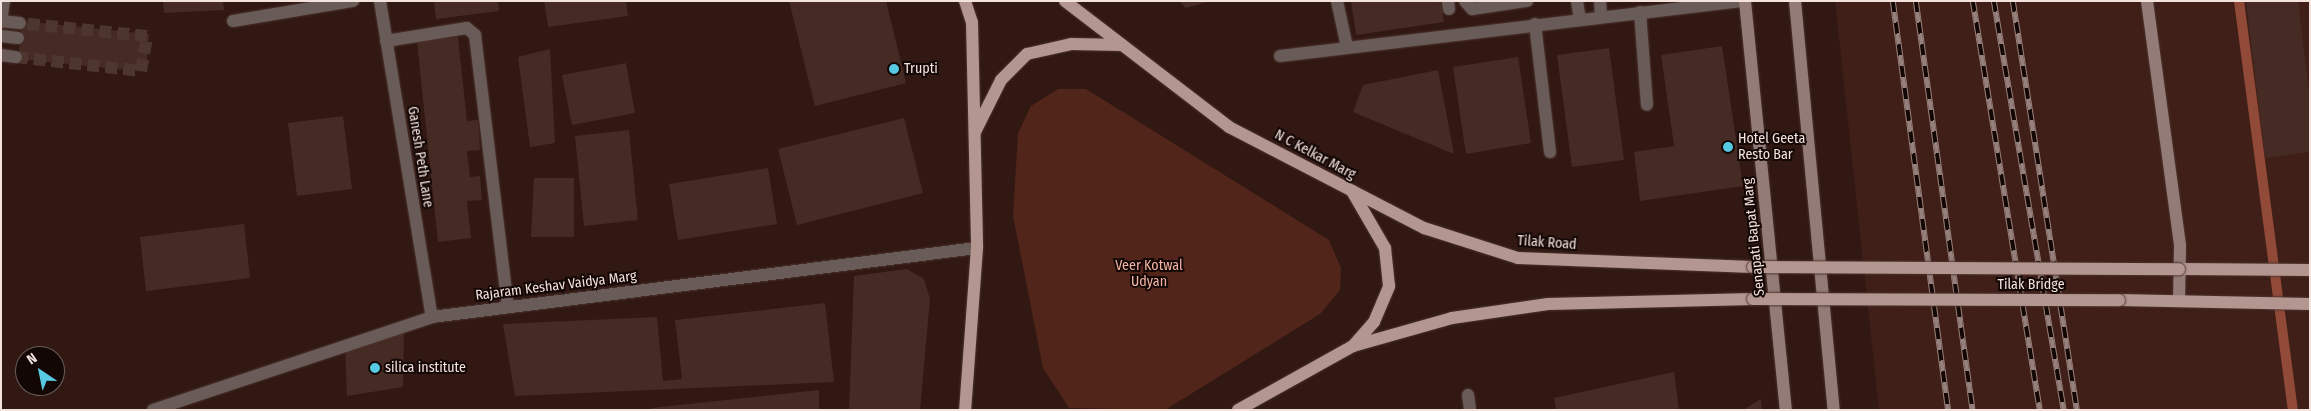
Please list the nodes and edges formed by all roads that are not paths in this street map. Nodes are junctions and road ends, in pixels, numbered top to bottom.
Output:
1 (4, 1) edge
2 (353, 1) edge
3 (380, 1) edge
4 (965, 1) edge
5 (1065, 1) edge
6 (1337, 1) edge
7 (1465, 1) edge
8 (1527, 1) edge
9 (1577, 1) edge
10 (1600, 1) edge
11 (1740, 1) edge
12 (1746, 1) edge
13 (1795, 1) edge
14 (2147, 1) edge
15 (1640, 12) junction
16 (1601, 17) junction
17 (1580, 19) junction
18 (234, 21) dead end
19 (1, 22) edge
20 (20, 23) tunnel mouth
21 (1535, 24) junction
22 (1, 36) edge
23 (18, 38) tunnel mouth
24 (386, 41) junction
25 (1122, 45) junction
26 (1347, 47) junction
27 (1, 55) edge
28 (1280, 56) dead end
29 (16, 57) tunnel mouth
30 (1647, 105) dead end
31 (974, 134) junction
32 (1550, 152) dead end
33 (1352, 191) junction
34 (977, 248) junction
35 (1753, 267) joint
36 (2179, 269) junction
37 (2310, 270) edge
38 (2179, 301) junction
39 (2310, 304) edge
40 (508, 307) junction
41 (432, 317) junction
42 (1353, 346) junction
43 (1468, 395) dead end
44 (152, 410) edge
45 (965, 410) edge
46 (1238, 410) edge
47 (1470, 410) edge
48 (1786, 410) edge
49 (1834, 410) edge

1 - 19 street
2 - 18 street
3 - 24 street, Ganesh Peth Lane
4 - 31 main road
5 - 25 main road, N C Kelkar Marg
6 - 26 street
7 - 8 street
9 - 17 street
10 - 16 street
11 - 15 street
12 - 48 main road, Senapati Bapat Marg
13 - 49 main road
14 - 36 main road
15 - 16 street
15 - 30 street
16 - 17 street
17 - 21 street
19 - 20 street
21 - 26 street
21 - 32 street
22 - 23 street
24 - 40 street
24 - 41 street, Ganesh Peth Lane
25 - 31 main road
25 - 33 main road, N C Kelkar Marg
26 - 28 street
27 - 29 street
31 - 34 main road
33 - 35 main road, Tilak Road
33 - 42 main road, N C Kelkar Marg
34 - 40 street, Rajaram Keshav Vaidya Marg
34 - 45 main road
35 - 36 main road, Tilak Bridge, bridge
36 - 37 main road, Tilak Bridge
36 - 38 main road
38 - 39 main road, Tilak Bridge
38 - 42 main road, Tilak Bridge, bridge
40 - 41 street, Rajaram Keshav Vaidya Marg
41 - 44 street, Rajaram Keshav Vaidya Marg
42 - 46 main road, N C Kelkar Marg
43 - 47 street

